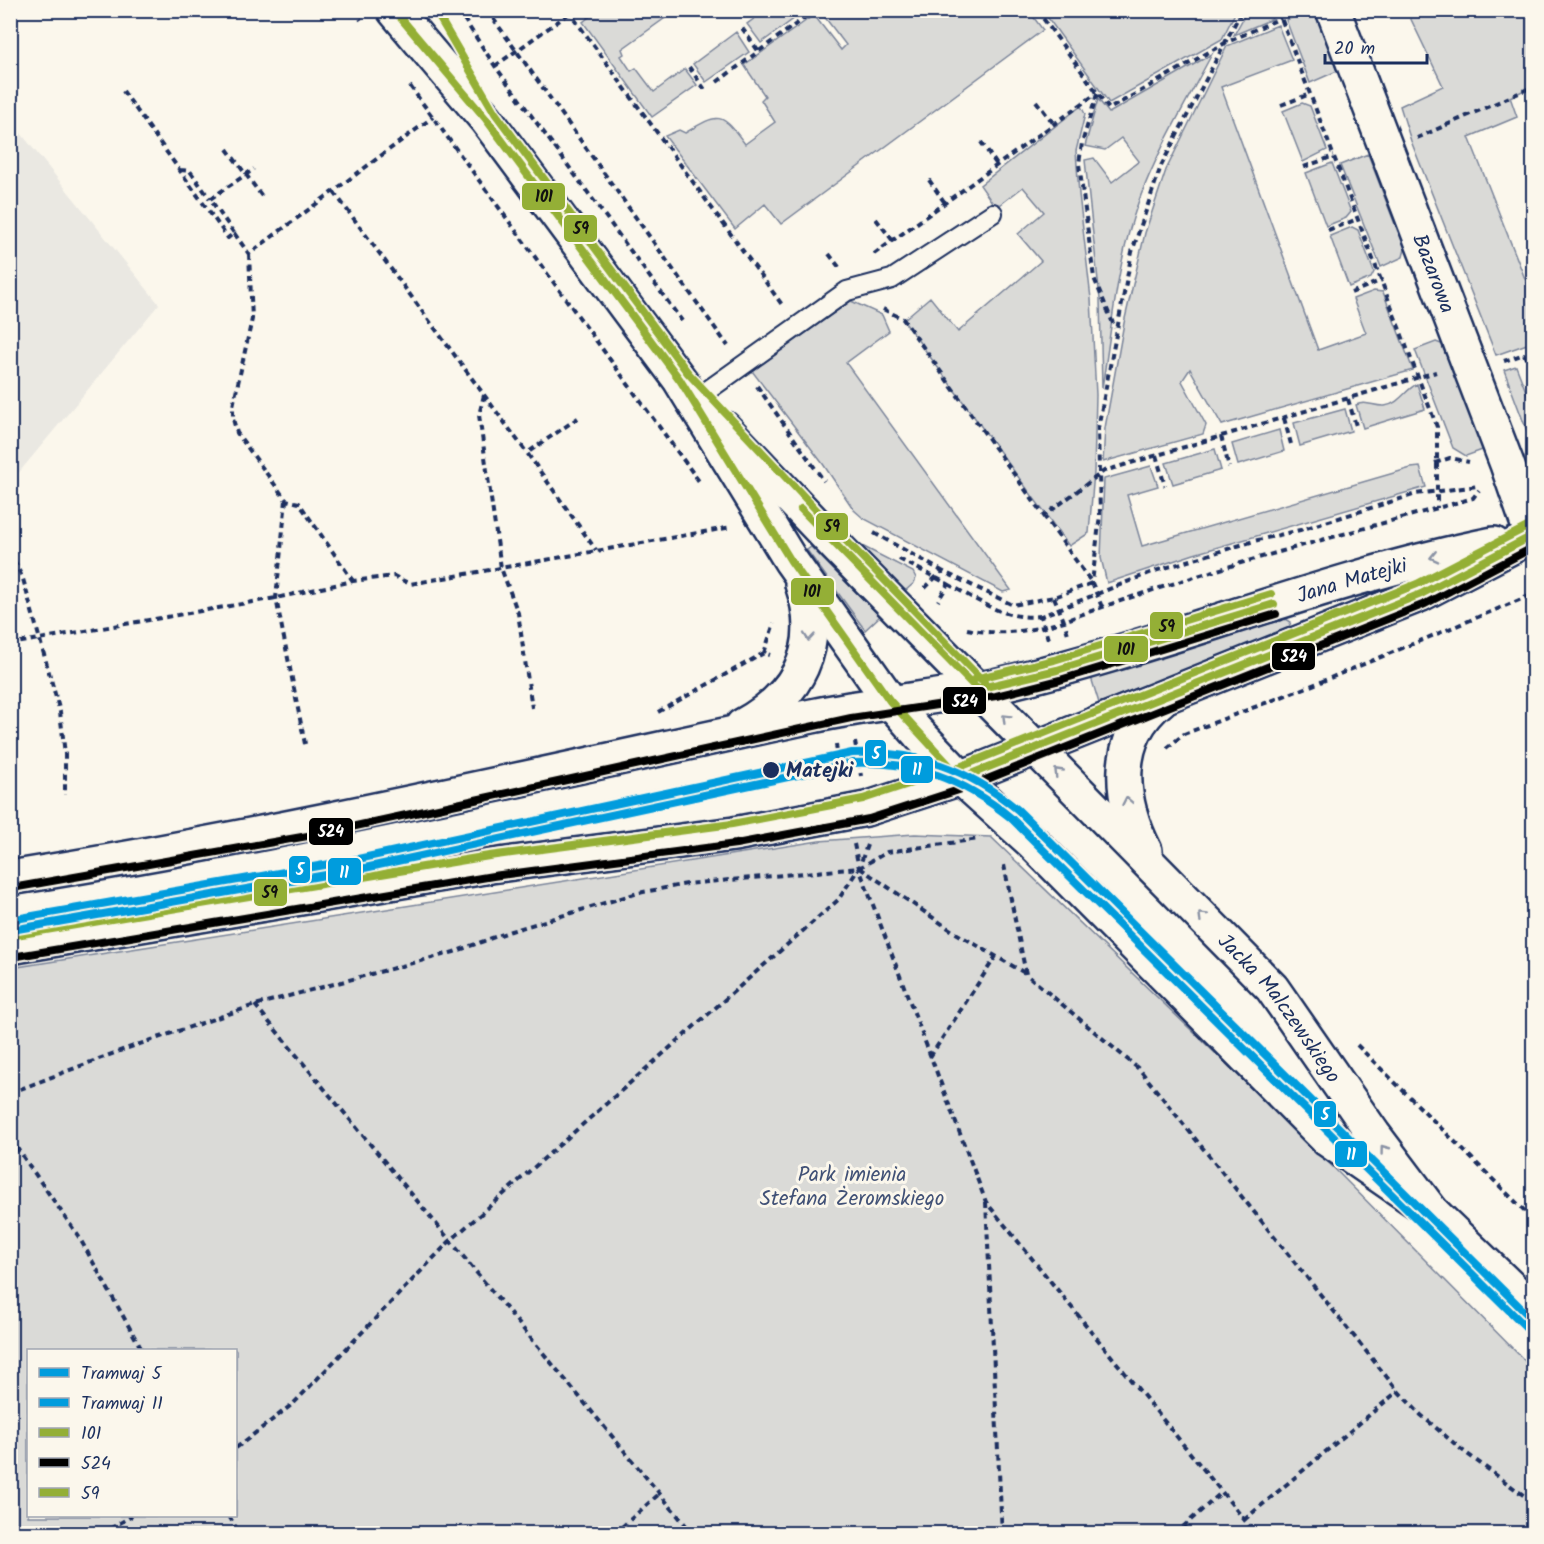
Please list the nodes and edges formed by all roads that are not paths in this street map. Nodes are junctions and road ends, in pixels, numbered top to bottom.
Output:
1 (394, 10) edge
2 (423, 10) edge
3 (1333, 10) edge
4 (486, 118) junction
5 (993, 213) dead end
6 (688, 389) junction
7 (1533, 536) edge
8 (791, 561) junction
9 (977, 689) junction
10 (1172, 693) junction
11 (890, 701) junction
12 (717, 736) junction
13 (1034, 747) junction
14 (961, 778) junction
15 (1159, 873) junction
16 (10, 878) edge
17 (10, 947) edge
18 (1432, 1212) junction
19 (1533, 1310) edge

1 - 4 street, Jacka Malczewskiego
2 - 4 street, Jacka Malczewskiego
3 - 7 street, Bazarowa
4 - 6 street, Jacka Malczewskiego
5 - 6 lane
6 - 8 street, Jacka Malczewskiego
6 - 9 street, Jacka Malczewskiego
7 -> 9 street, Jana Matejki
7 - 10 street, Jana Matejki
8 - 11 street, Jacka Malczewskiego
8 -> 12 street, Jacka Malczewskiego
9 - 11 street, Jana Matejki
13 -> 9 street, Jacka Malczewskiego
10 - 13 street, Jana Matejki
15 -> 10 street, Jacka Malczewskiego
11 - 12 street, Jana Matejki
11 - 14 street, Jacka Malczewskiego
12 - 16 street, Jana Matejki
13 - 14 street, Jana Matejki
15 -> 13 street, Jacka Malczewskiego
14 - 17 street, Jana Matejki
14 - 18 street, Jacka Malczewskiego
18 -> 15 street, Jacka Malczewskiego
18 - 19 street, Jacka Malczewskiego

